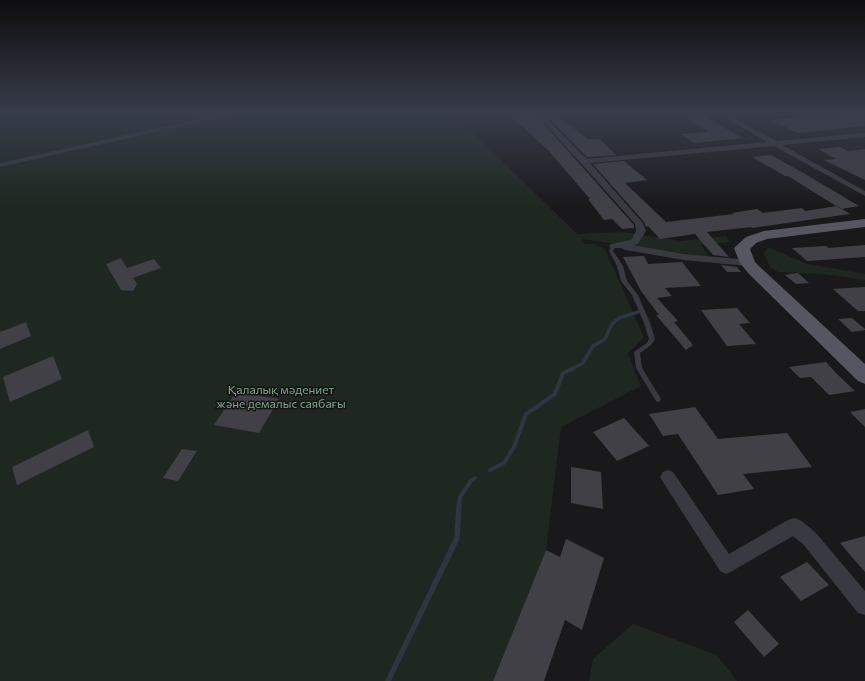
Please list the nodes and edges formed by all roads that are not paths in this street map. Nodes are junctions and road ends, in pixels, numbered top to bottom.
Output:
1 (96, 144) edge
2 (567, 144) edge
3 (775, 144) joint
4 (584, 161) junction
5 (0, 165) edge
6 (865, 194) edge
7 (865, 223) edge
8 (865, 228) edge
9 (614, 246) junction
10 (751, 251) junction
11 (865, 362) edge
12 (865, 376) edge
13 (658, 399) dead end
14 (668, 477) dead end
15 (865, 606) edge

1 - 5 street
2 - 4 street
3 - 4 street
3 - 6 street
4 - 9 street
7 - 10 main road
8 - 10 main road
9 - 10 street
9 - 13 lane
10 - 11 main road
10 - 12 main road
14 - 15 street

